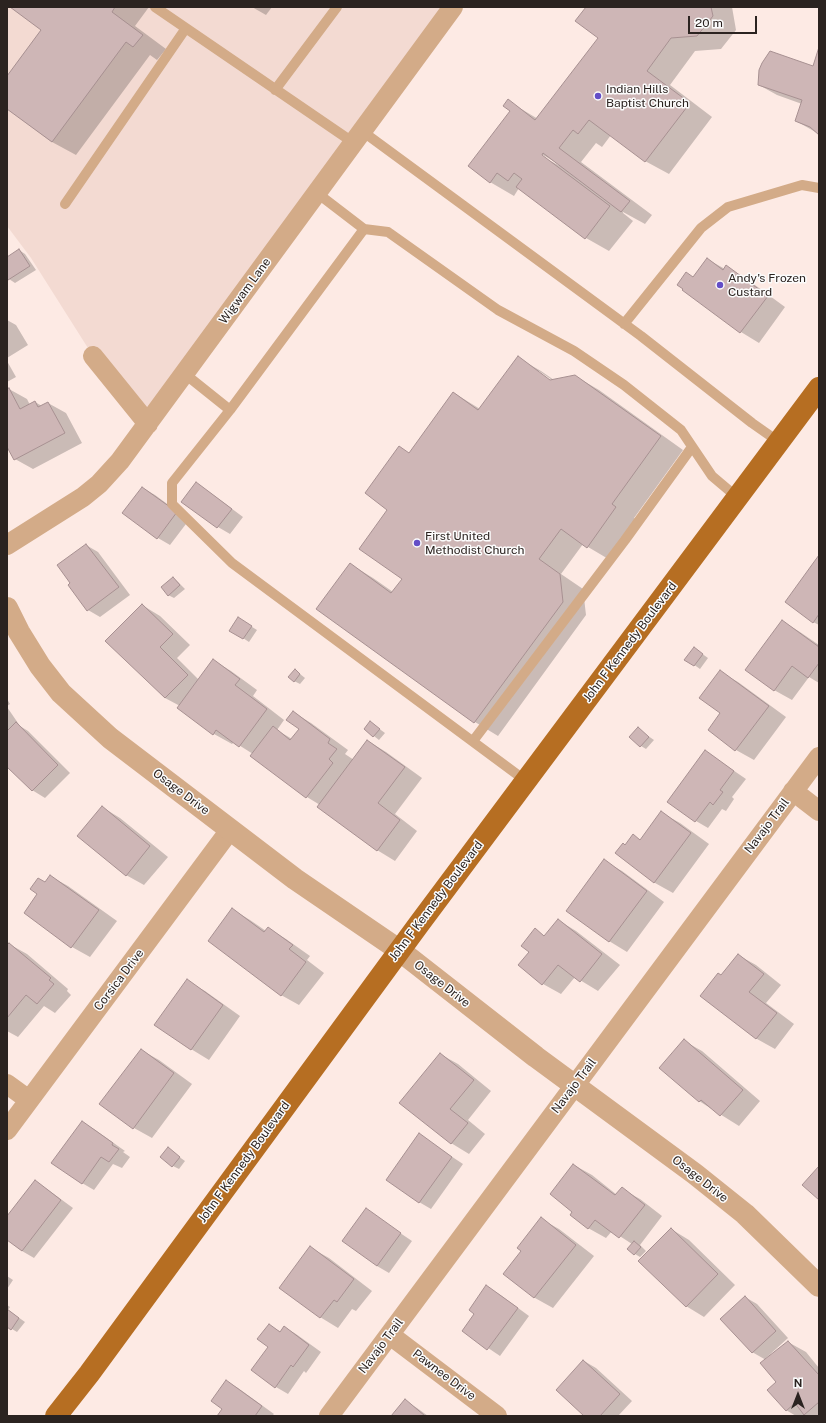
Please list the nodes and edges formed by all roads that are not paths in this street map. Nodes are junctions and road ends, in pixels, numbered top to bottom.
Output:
1 (155, 7) edge
2 (337, 7) edge
3 (453, 7) edge
4 (186, 28) junction
5 (275, 90) junction
6 (358, 137) junction
7 (819, 188) edge
8 (317, 193) junction
9 (65, 204) dead end
10 (364, 229) junction
11 (624, 324) junction
12 (93, 356) dead end
13 (185, 374) junction
14 (819, 388) edge
15 (230, 410) junction
16 (148, 424) junction
17 (779, 442) junction
18 (692, 447) junction
19 (738, 498) junction
20 (7, 545) edge
21 (7, 608) edge
22 (473, 741) junction
23 (819, 757) edge
24 (526, 780) junction
25 (793, 791) junction
26 (819, 810) edge
27 (230, 830) junction
28 (399, 950) junction
29 (7, 1084) edge
30 (575, 1085) junction
31 (29, 1100) junction
32 (7, 1130) edge
33 (819, 1286) edge
34 (390, 1335) junction
35 (56, 1416) edge
36 (329, 1416) edge
37 (497, 1416) edge

1 - 4 lane
2 - 5 lane
3 - 6 street, Wigwam Lane
4 - 5 lane
4 - 9 lane
5 - 6 lane
6 - 8 street, Wigwam Lane
6 - 11 lane
7 - 11 lane
8 - 10 lane
8 - 13 street, Wigwam Lane
10 - 15 lane
10 - 18 lane
11 - 17 lane
12 - 16 street
13 - 15 lane
13 - 16 street, Wigwam Lane
14 - 17 main road, John F Kennedy Boulevard
15 - 22 lane
16 - 20 street, Wigwam Lane
17 - 19 main road, John F Kennedy Boulevard
18 - 19 lane
18 - 22 lane
19 - 24 main road, John F Kennedy Boulevard
21 - 27 street, Osage Drive
22 - 24 lane
23 - 25 street, Navajo Trail
24 - 28 main road, John F Kennedy Boulevard
25 - 26 street
25 - 30 street, Navajo Trail
27 - 28 street, Osage Drive
27 - 31 street, Corsica Drive
28 - 30 street, Osage Drive
28 - 35 main road, John F Kennedy Boulevard
29 - 31 street
30 - 33 street, Osage Drive
30 - 34 street, Navajo Trail
31 - 32 street, Corsica Drive
34 - 36 street, Navajo Trail
34 - 37 street, Pawnee Drive

